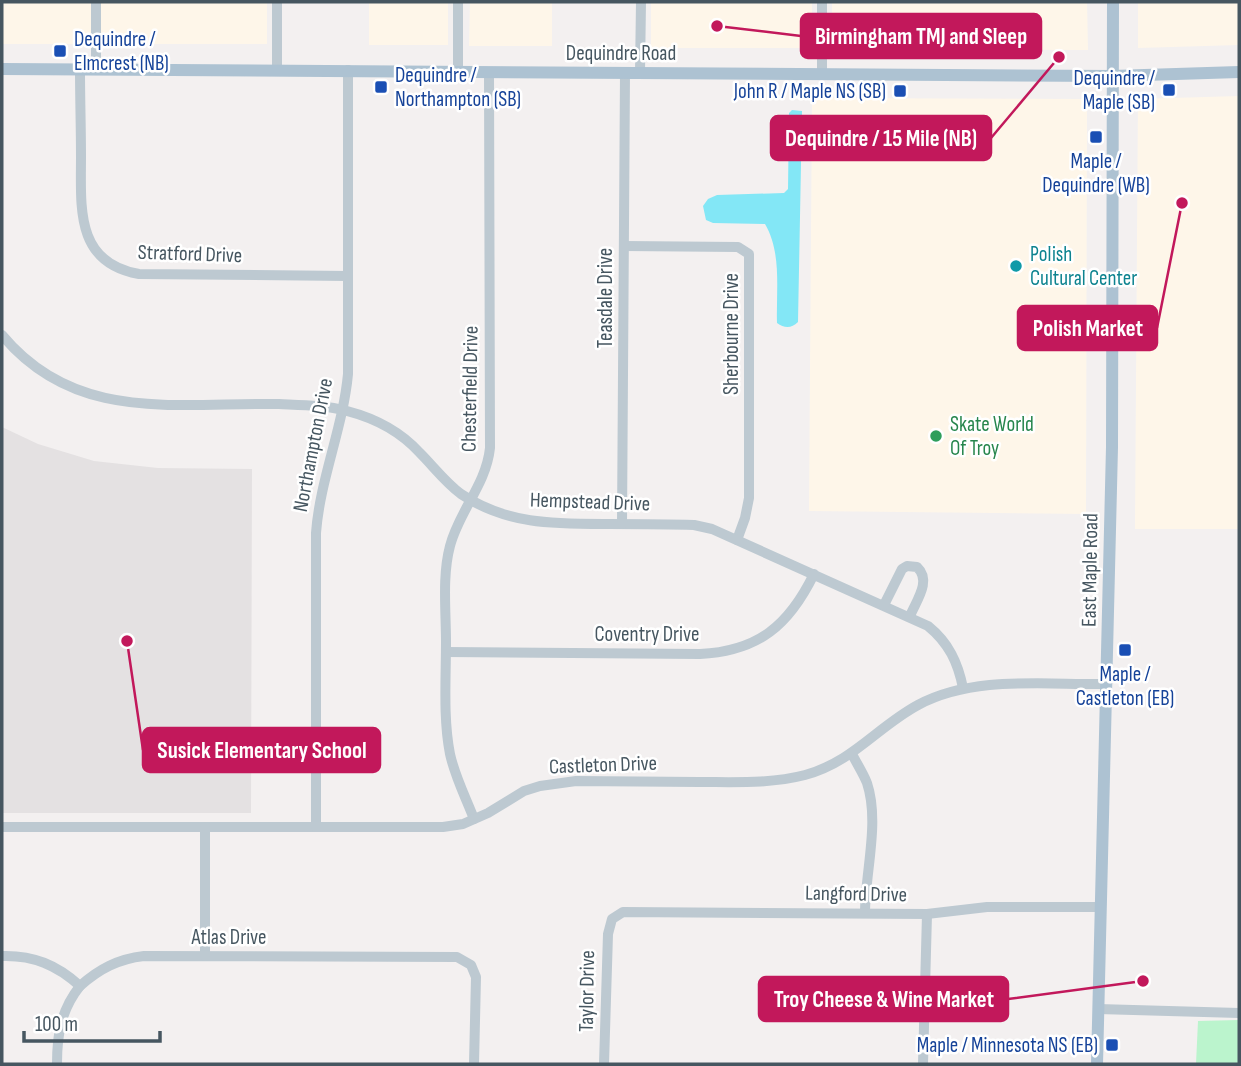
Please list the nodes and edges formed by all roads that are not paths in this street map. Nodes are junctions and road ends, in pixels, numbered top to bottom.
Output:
1 (96, 2) edge
2 (277, 2) edge
3 (458, 2) edge
4 (640, 2) edge
5 (822, 2) edge
6 (1112, 2) edge
7 (2, 69) edge
8 (80, 69) junction
9 (96, 69) junction
10 (277, 70) junction
11 (348, 70) junction
12 (458, 72) junction
13 (489, 72) junction
14 (625, 72) junction
15 (640, 72) junction
16 (1239, 72) edge
17 (822, 74) junction
18 (1113, 76) junction
19 (624, 246) junction
20 (348, 276) junction
21 (2, 335) edge
22 (341, 409) junction
23 (471, 500) junction
24 (622, 524) junction
25 (737, 540) junction
26 (814, 574) junction
27 (884, 605) junction
28 (910, 616) junction
29 (446, 652) junction
30 (1107, 684) junction
31 (964, 688) junction
32 (852, 754) junction
33 (474, 819) junction
34 (2, 827) edge
35 (205, 827) junction
36 (316, 827) junction
37 (1101, 907) junction
38 (865, 913) junction
39 (927, 914) junction
40 (612, 919) joint
41 (2, 956) edge
42 (205, 956) junction
43 (80, 986) junction
44 (1098, 1009) junction
45 (1239, 1013) edge
46 (57, 1064) edge
47 (474, 1064) edge
48 (604, 1064) edge
49 (923, 1064) edge
50 (1097, 1064) edge

1 - 9 street
2 - 10 street
3 - 12 street
4 - 15 street
5 - 17 street
6 - 18 main road, East Maple Road
7 - 8 main road, Dequindre Road
8 - 9 main road, Dequindre Road
8 - 20 street, Stratford Drive
9 - 10 main road, Dequindre Road
10 - 11 main road, Dequindre Road
11 - 12 main road, Dequindre Road
11 - 20 street, Northampton Drive
12 - 13 main road, Dequindre Road
13 - 14 main road, Dequindre Road
13 - 23 street, Chesterfield Drive
14 - 15 main road, Dequindre Road
14 - 19 street, Teasdale Drive
15 - 17 main road, Dequindre Road
16 - 18 main road, Dequindre Road
17 - 18 main road, Dequindre Road
18 - 30 main road, East Maple Road
19 - 24 street, Teasdale Drive
19 - 25 street, Sherbourne Drive
20 - 22 street, Northampton Drive
21 - 22 street, Hempstead Drive
22 - 23 street, Hempstead Drive
22 - 36 street, Northampton Drive
23 - 24 street, Hempstead Drive
23 - 29 street, Chesterfield Drive
24 - 25 street, Hempstead Drive
25 - 26 street, Hempstead Drive
26 - 27 street, Hempstead Drive
26 - 29 street, Coventry Drive
27 - 28 street, Hempstead Drive
27 - 28 street
28 - 31 street, Hempstead Drive
29 - 33 street, Chesterfield Drive
30 - 31 street, Castleton Drive
30 - 37 main road, East Maple Road
31 - 32 street, Castleton Drive
32 - 33 street, Castleton Drive
32 - 38 street
33 - 36 street, Castleton Drive
34 - 35 street, Castleton Drive
35 - 36 street, Castleton Drive
35 - 42 street
37 - 39 street, Langford Drive
37 - 44 main road, East Maple Road
38 - 39 street, Langford Drive
38 - 40 street, Langford Drive
39 - 49 street
40 - 48 street, Taylor Drive
41 - 43 street
42 - 43 street, Atlas Drive
42 - 47 street, Atlas Drive
43 - 46 street
44 - 45 street
44 - 50 main road, East Maple Road

